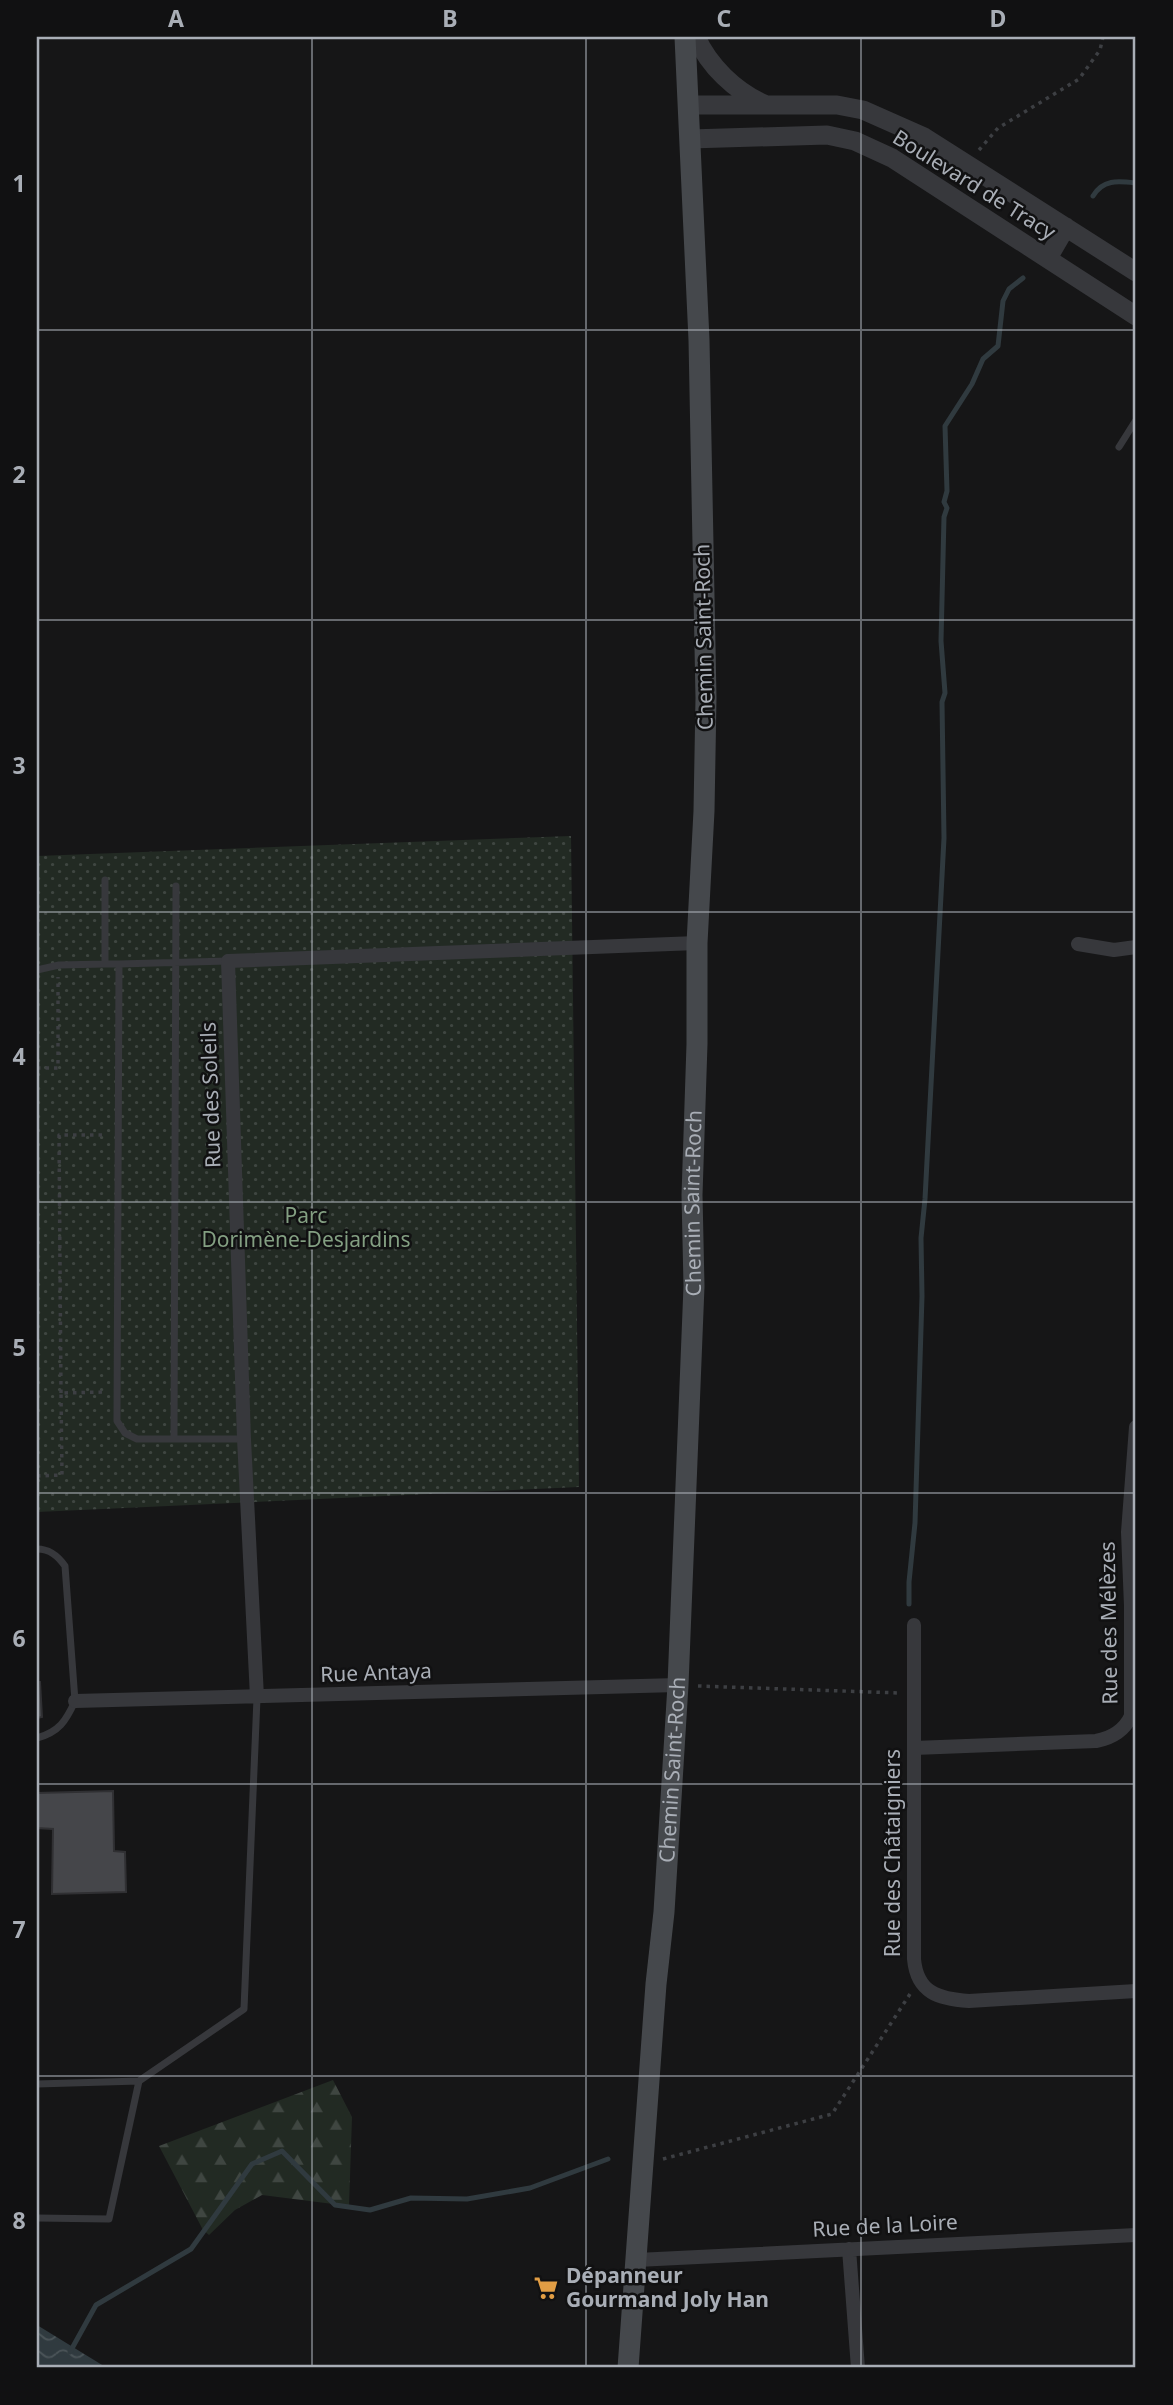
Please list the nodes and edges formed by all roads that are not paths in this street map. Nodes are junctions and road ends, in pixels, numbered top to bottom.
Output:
1 (685, 37) edge
2 (696, 37) edge
3 (689, 105) junction
4 (765, 105) junction
5 (690, 139) junction
6 (1066, 227) junction
7 (1048, 258) junction
8 (1136, 272) edge
9 (1136, 316) edge
10 (1136, 421) edge
11 (1119, 447) dead end
12 (105, 880) dead end
13 (176, 886) dead end
14 (697, 943) junction
15 (1078, 944) dead end
16 (1136, 947) edge
17 (228, 961) junction
18 (105, 964) junction
19 (120, 964) junction
20 (175, 964) junction
21 (37, 970) edge
22 (1136, 1427) edge
23 (174, 1438) junction
24 (244, 1439) junction
25 (37, 1549) edge
26 (914, 1625) dead end
27 (678, 1685) junction
28 (257, 1697) junction
29 (75, 1701) junction
30 (37, 1738) edge
31 (914, 1748) junction
32 (1136, 1991) edge
33 (139, 2081) junction
34 (37, 2084) edge
35 (37, 2218) edge
36 (1136, 2235) edge
37 (849, 2249) junction
38 (636, 2260) junction
39 (628, 2368) edge
40 (858, 2368) edge

1 - 3 main road, Chemin Saint-Roch
2 - 4 street
3 - 4 street, Boulevard de Tracy
3 - 5 main road, Chemin Saint-Roch
4 - 6 street, Boulevard de Tracy
5 - 7 street, Boulevard de Tracy
5 - 14 main road, Chemin Saint-Roch
6 - 7 street
6 - 8 street, Boulevard de Tracy
7 - 9 street, Boulevard de Tracy
10 - 11 lane
12 - 18 lane
13 - 20 lane
14 - 17 street
14 - 27 main road, Chemin Saint-Roch
15 - 16 street
17 - 20 lane
17 - 24 street, Rue des Soleils
18 - 19 lane
18 - 21 lane
19 - 20 lane
19 - 23 lane
20 - 23 lane
22 - 31 street, Rue des Mélèzes
23 - 24 lane
24 - 28 street, Rue des Soleils
25 - 29 lane
26 - 31 street, Rue des Châtaigniers
27 - 28 street, Rue Antaya
27 - 38 main road, Chemin Saint-Roch
28 - 29 street, Rue Antaya
28 - 33 lane
29 - 30 lane
31 - 32 street, Rue des Châtaigniers
33 - 34 lane
33 - 35 lane
36 - 37 street, Rue de la Loire
37 - 38 street, Rue de la Loire
37 - 40 street
38 - 39 main road, Chemin Saint-Roch

